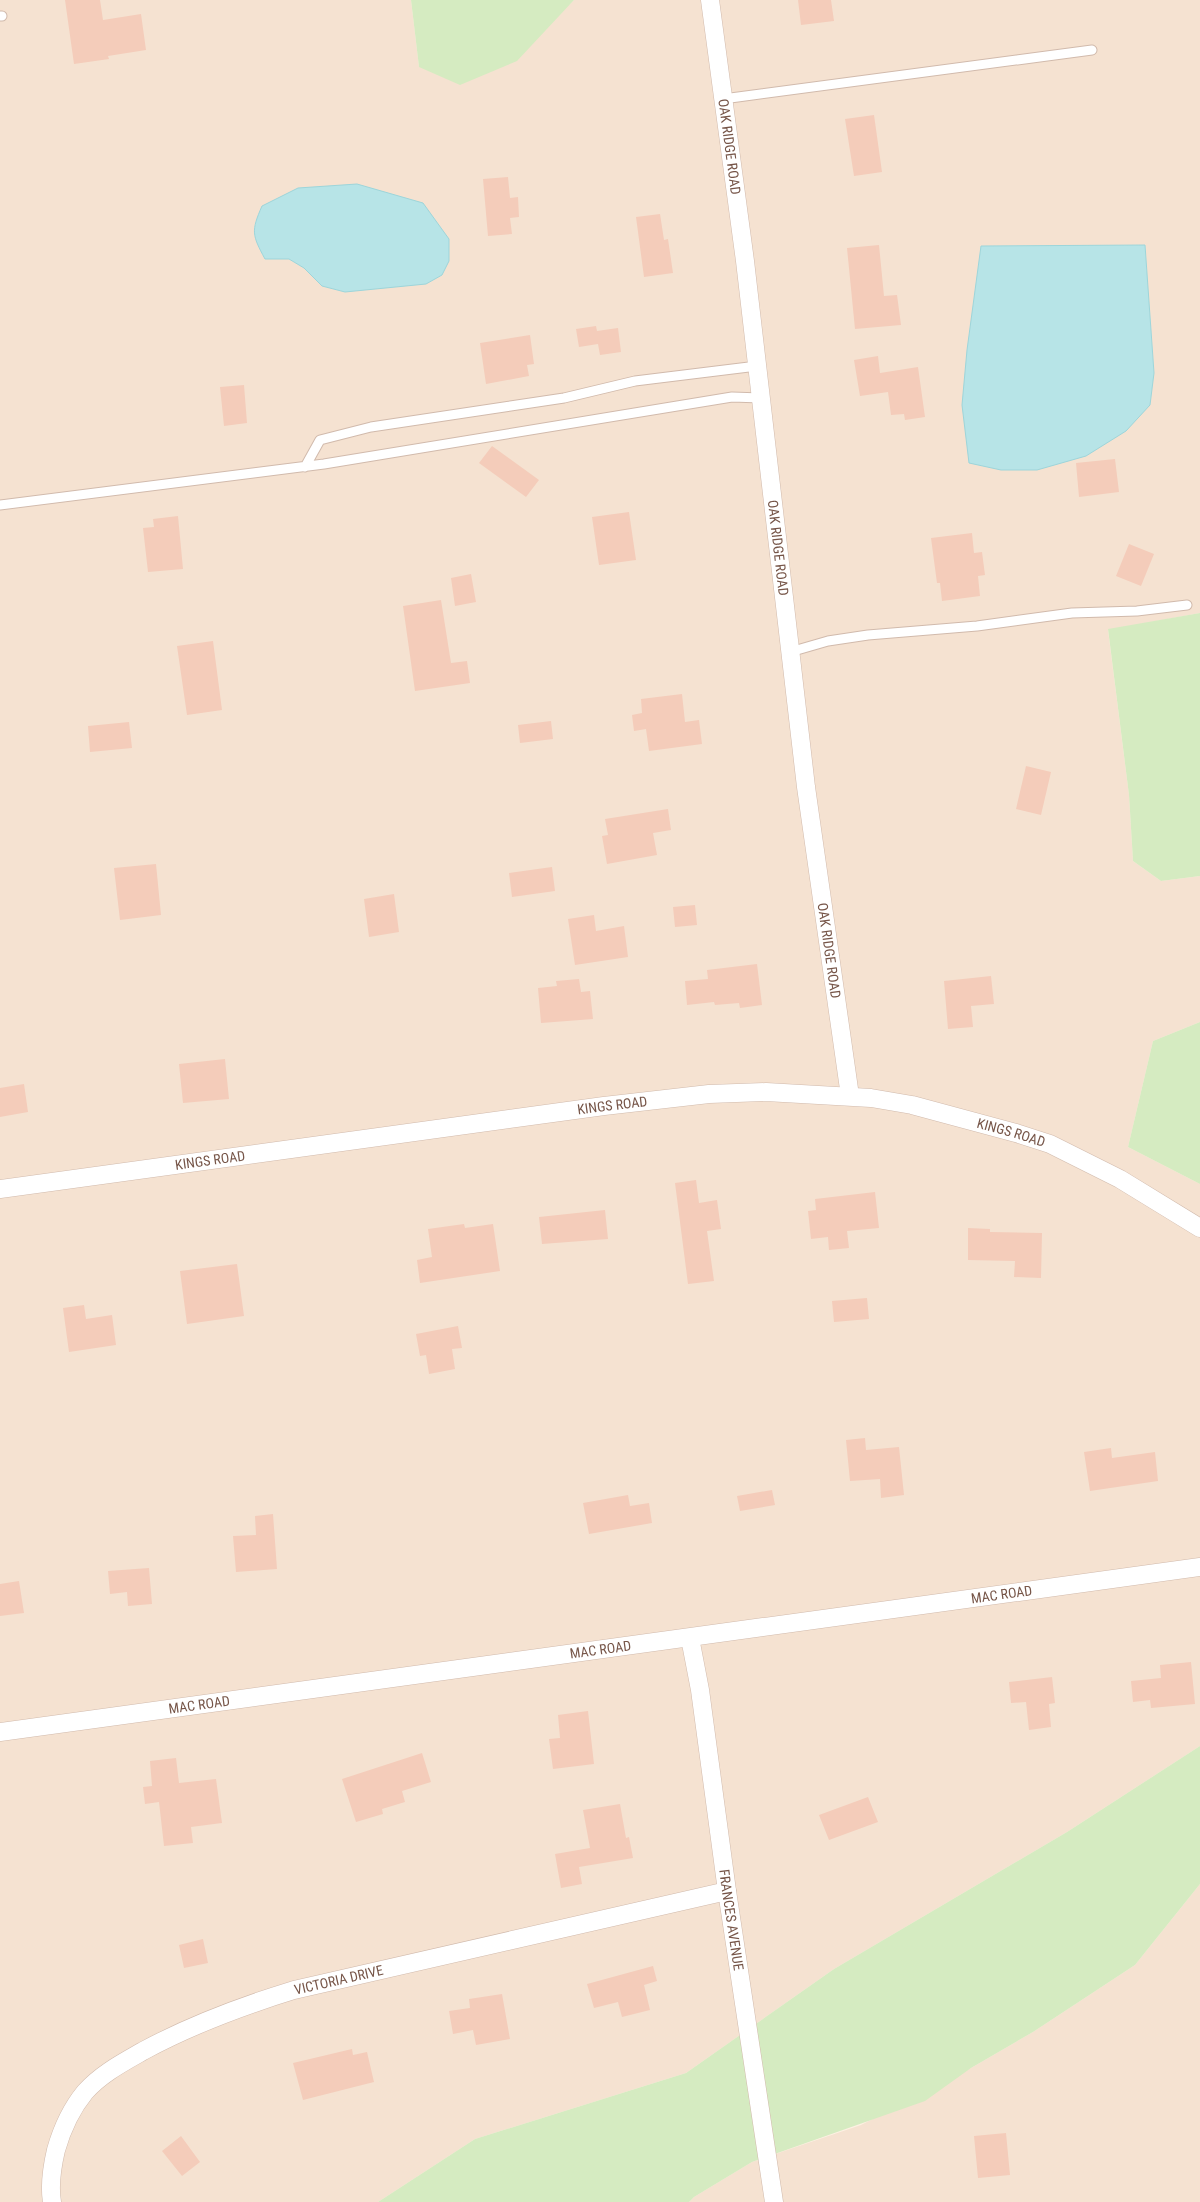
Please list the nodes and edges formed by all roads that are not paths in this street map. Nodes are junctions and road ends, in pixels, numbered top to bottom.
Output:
1 (710, 0) edge
2 (1092, 50) dead end
3 (724, 99) junction
4 (757, 366) junction
5 (761, 398) junction
6 (305, 467) junction
7 (0, 505) edge
8 (1187, 605) dead end
9 (790, 652) junction
10 (850, 1096) junction
11 (0, 1189) edge
12 (1200, 1228) edge
13 (1200, 1567) edge
14 (690, 1638) junction
15 (0, 1732) edge
16 (727, 1891) junction
17 (52, 2202) edge
18 (774, 2202) edge

1 - 3 street, OAK RIDGE ROAD
2 - 3 lane
3 - 4 street, OAK RIDGE ROAD
4 - 5 street, OAK RIDGE ROAD
4 - 6 lane
5 - 6 lane
5 - 9 street, OAK RIDGE ROAD
6 - 7 lane
8 - 9 lane
9 - 10 street, OAK RIDGE ROAD
10 - 11 street, KINGS ROAD
10 - 12 street, KINGS ROAD
13 - 14 street, MAC ROAD
14 - 15 street, MAC ROAD
14 - 16 street, FRANCES AVENUE
16 - 17 street, VICTORIA DRIVE
16 - 18 street, FRANCES AVENUE

